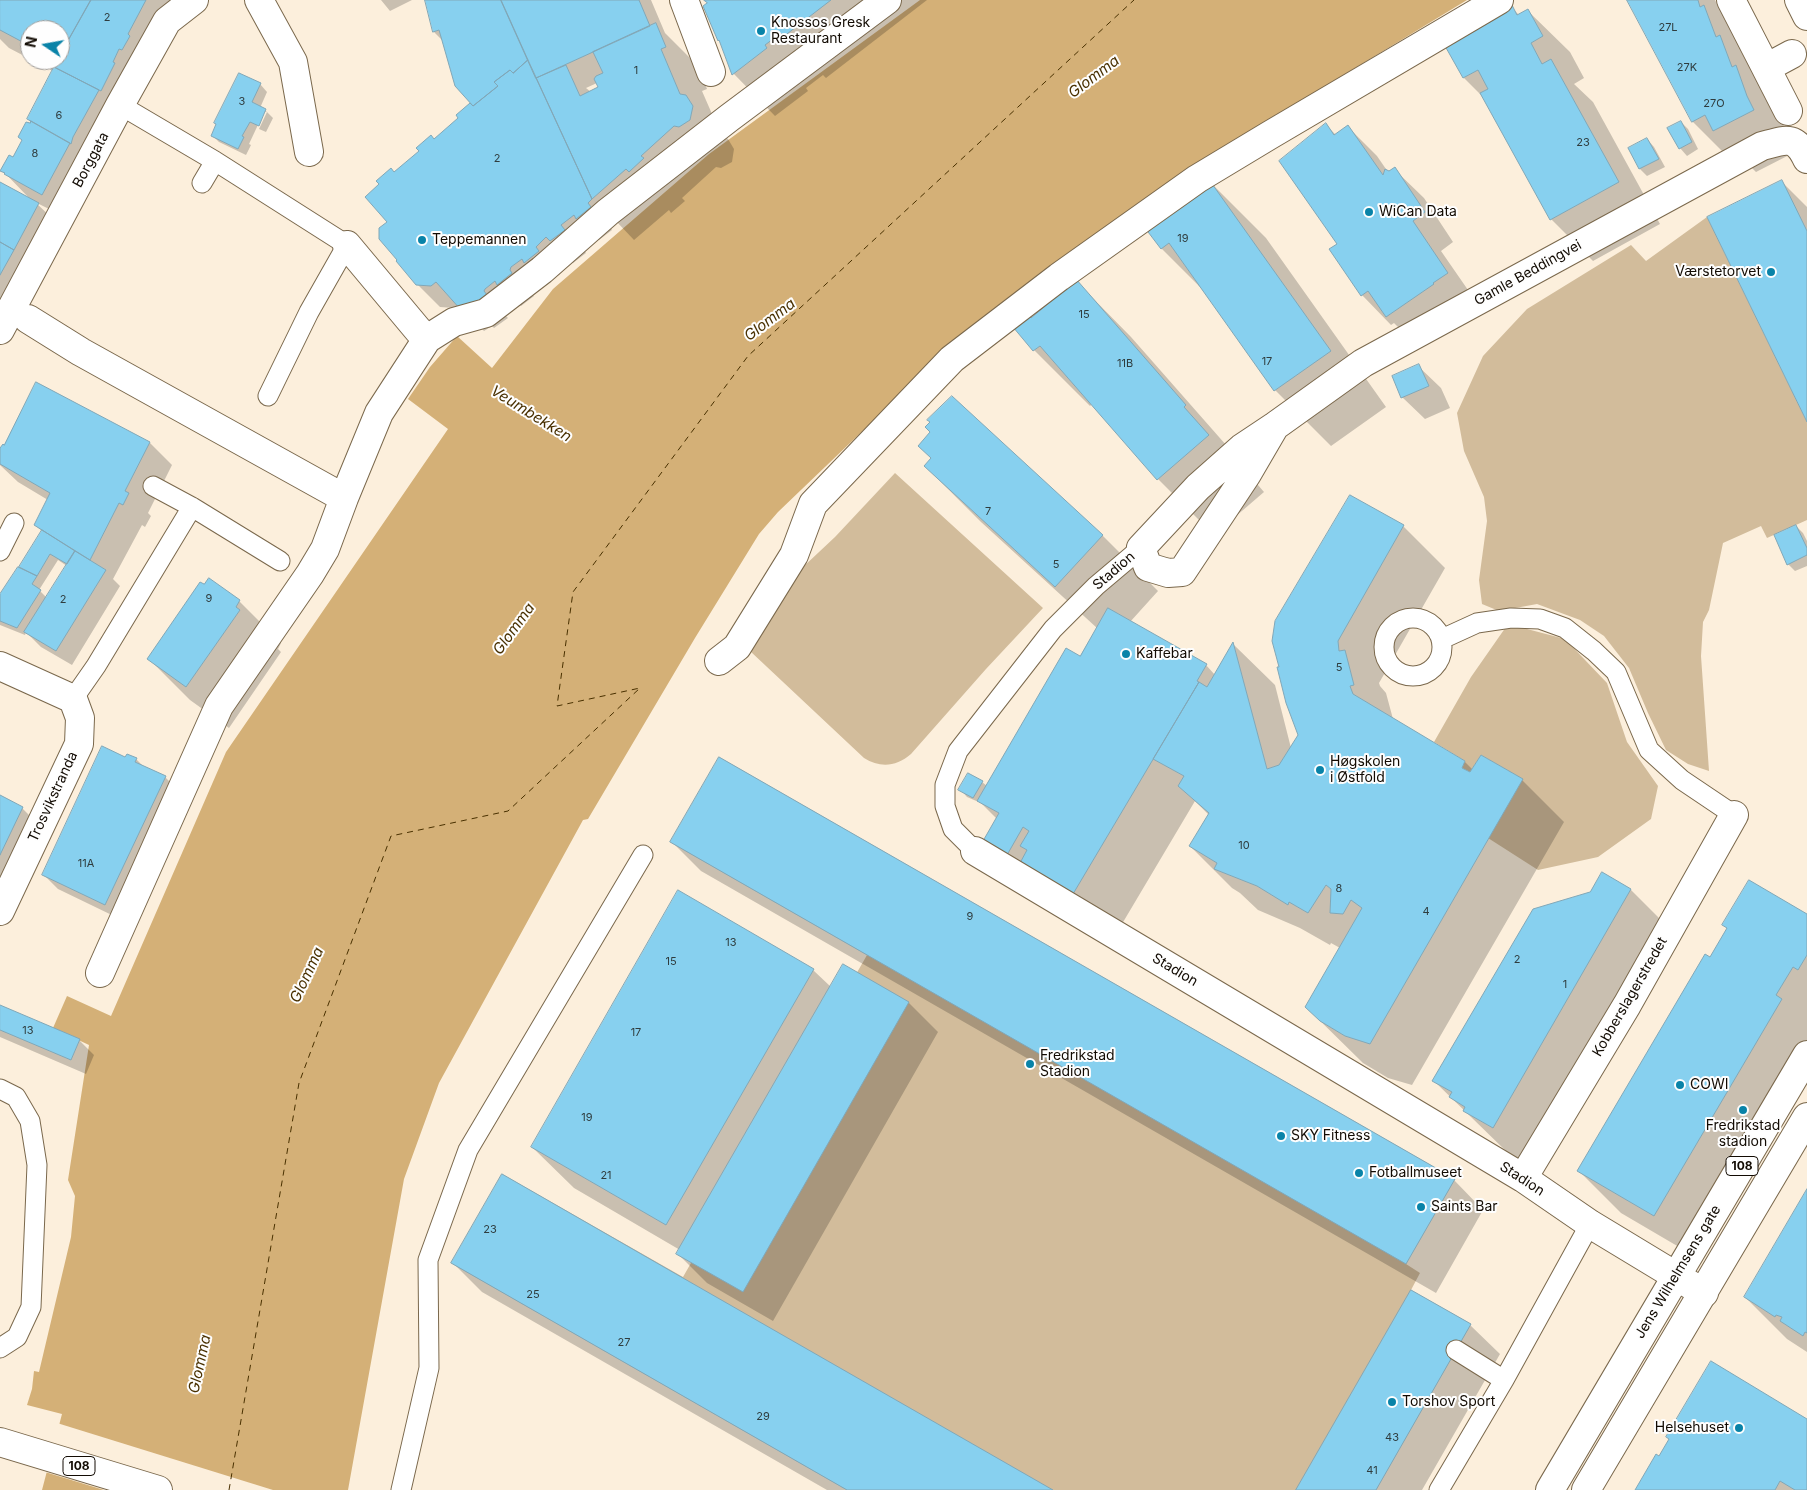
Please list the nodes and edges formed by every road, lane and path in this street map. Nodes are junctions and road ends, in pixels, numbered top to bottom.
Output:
1 (194, 0) edge
2 (259, 0) edge
3 (684, 0) edge
4 (887, 0) edge
5 (1499, 0) edge
6 (1731, 0) edge
7 (1799, 0) edge
8 (172, 11) edge
9 (1807, 16) edge
10 (1792, 54) dead end
11 (1766, 68) junction
12 (711, 72) dead end
13 (120, 105) junction
14 (1788, 112) dead end
15 (1799, 150) edge
16 (308, 152) dead end
17 (215, 161) junction
18 (202, 183) dead end
19 (347, 245) junction
20 (28, 319) dead end
21 (0, 330) edge
22 (427, 339) junction
23 (268, 396) dead end
24 (1275, 426) junction
25 (153, 486) dead end
26 (344, 498) junction
27 (192, 506) junction
28 (14, 522) dead end
29 (1141, 548) junction
30 (0, 551) edge
31 (280, 561) dead end
32 (1442, 639) dead end
33 (719, 661) dead end
34 (0, 666) edge
35 (73, 699) junction
36 (1734, 815) joint
37 (975, 851) joint
38 (643, 855) dead end
39 (0, 911) edge
40 (100, 974) dead end
41 (1807, 1055) edge
42 (0, 1089) edge
43 (1807, 1117) edge
44 (1523, 1178) junction
45 (1590, 1224) junction
46 (1676, 1276) junction
47 (1704, 1293) junction
48 (0, 1348) edge
49 (1456, 1350) dead end
50 (1504, 1380) junction
51 (0, 1442) edge
52 (158, 1490) edge
53 (401, 1490) edge
54 (1439, 1490) edge
55 (1550, 1490) edge
56 (1586, 1490) edge

1 - 8 street, Borggata
2 - 16 street
3 - 12 street
4 - 22 street
5 - 33 street
6 - 11 street
7 - 9 street
8 - 13 street, Borggata
10 - 11 street
11 - 14 street
13 - 17 lane
13 - 21 street, Borggata
15 - 24 street, Gamle Beddingvei
17 - 18 lane
17 - 19 lane
19 - 22 street
19 - 23 lane
20 - 26 street
22 - 26 street
24 - 29 street, Gamle Beddingvei
24 - 29 street, Gamle Beddingvei
25 - 27 lane
26 - 40 street
27 - 31 lane
27 - 35 lane
28 - 30 lane
29 - 37 lane, Stadion
32 - 36 lane
34 - 35 street
35 - 39 street, Trosvikstranda
36 - 44 street, Kobberslagerstredet
37 - 44 street, Stadion
38 - 53 lane
41 - 46 street, Jens Wilhelmsens gate / 108
42 - 48 lane
43 - 47 street, 108
44 - 45 street, Stadion
45 - 46 street, Stadion
45 - 50 lane
46 - 47 street, Stadion
46 - 55 street, Jens Wilhelmsens gate / 108
47 - 56 street, 108
49 - 50 lane
50 - 54 lane
51 - 52 street, 108

